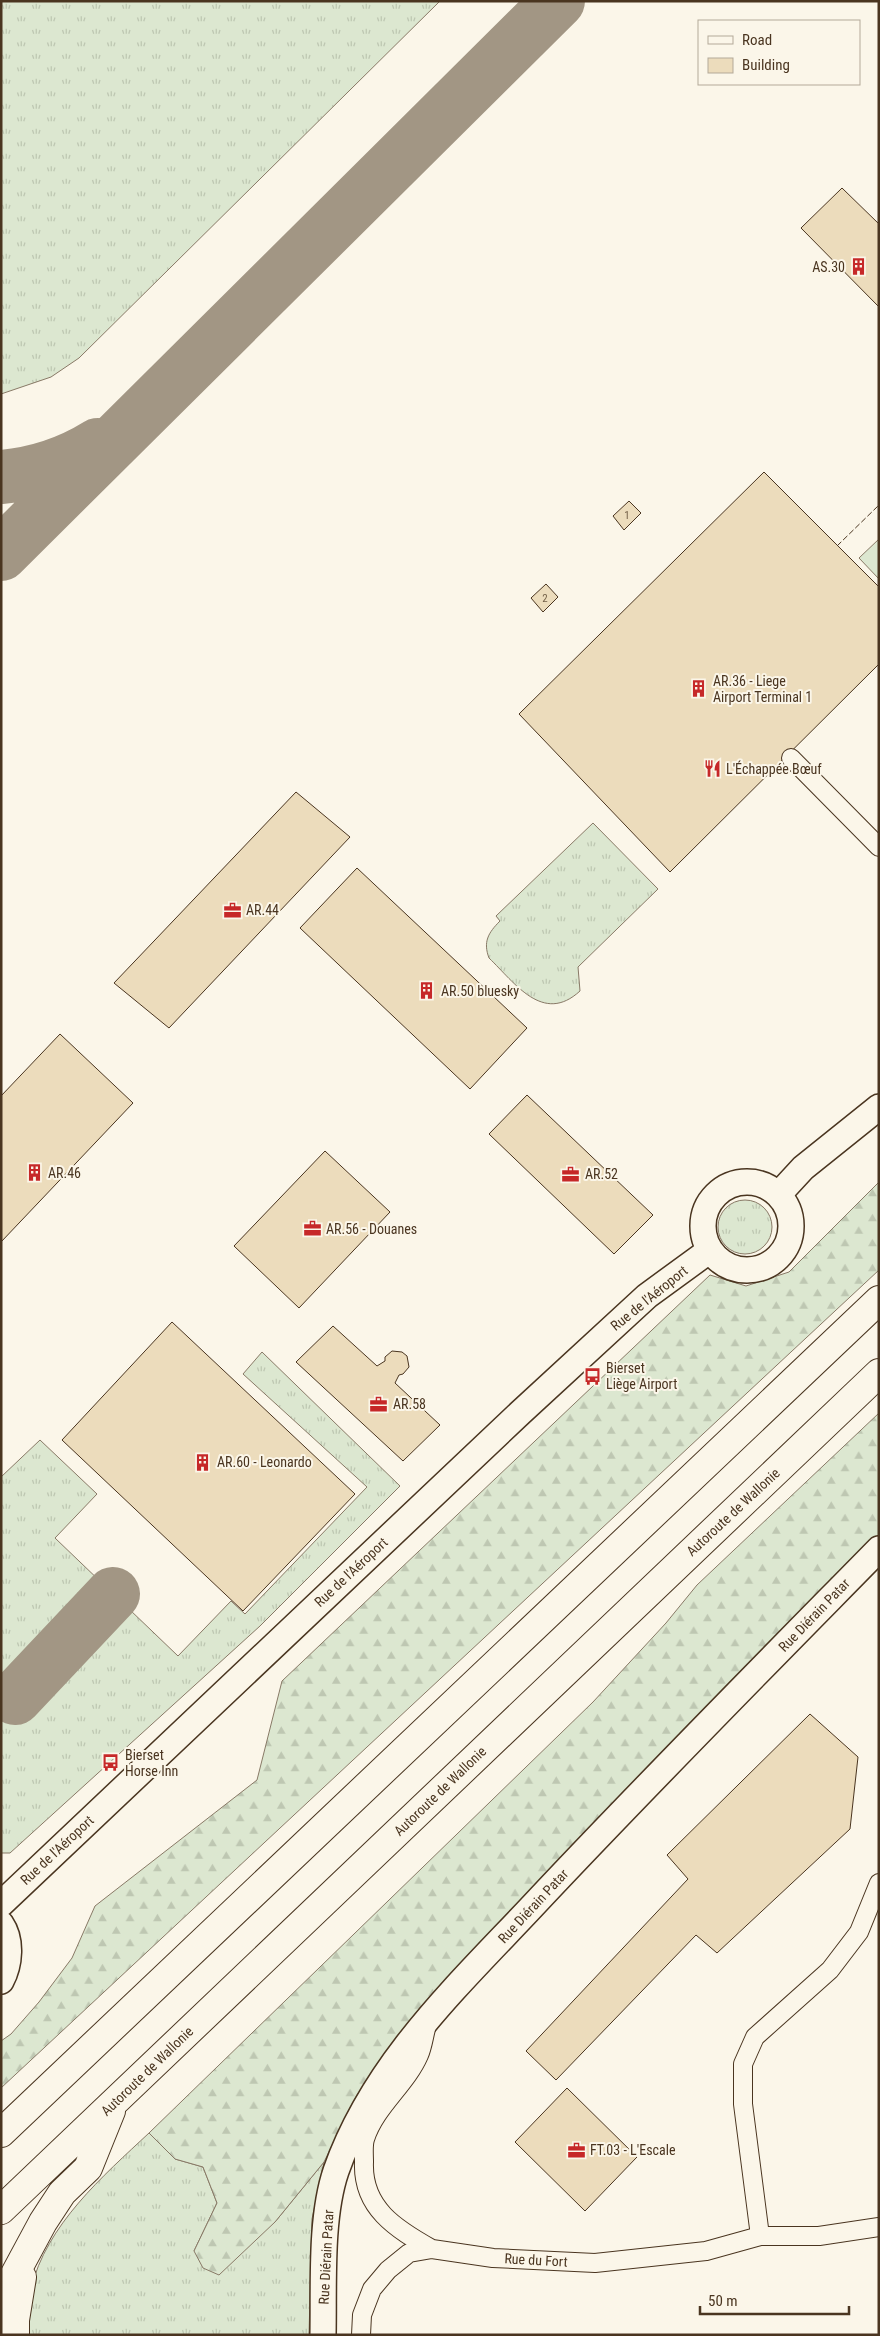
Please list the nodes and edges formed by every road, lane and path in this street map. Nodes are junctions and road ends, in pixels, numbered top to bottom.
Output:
1 (790, 758) dead end
2 (879, 847) edge
3 (879, 1107) edge
4 (779, 1194) junction
5 (710, 1250) junction
6 (879, 1300) edge
7 (879, 1373) edge
8 (879, 1549) edge
9 (879, 1883) edge
10 (1, 1904) edge
11 (1, 1924) edge
12 (1, 1981) edge
13 (428, 2019) junction
14 (115, 2102) junction
15 (1, 2133) edge
16 (1, 2210) edge
17 (879, 2227) edge
18 (760, 2236) junction
19 (432, 2249) junction
20 (22, 2264) junction
21 (1, 2300) edge
22 (15, 2335) edge
23 (323, 2335) edge
24 (362, 2335) edge

1 - 2 street
3 - 4 street
4 - 5 street
4 - 5 street
5 - 10 street, Rue de l'Aéroport
6 - 15 highway
7 - 14 highway, Autoroute de Wallonie
8 - 13 street, Rue Diérain Patar
9 - 18 street
11 - 12 street
13 - 19 street
13 - 23 street, Rue Diérain Patar
14 - 16 highway, Autoroute de Wallonie
14 - 20 highway
17 - 18 street, Rue du Fort
18 - 19 street, Rue du Fort
19 - 24 street, Rue du Fort
20 - 21 highway
20 - 22 highway

